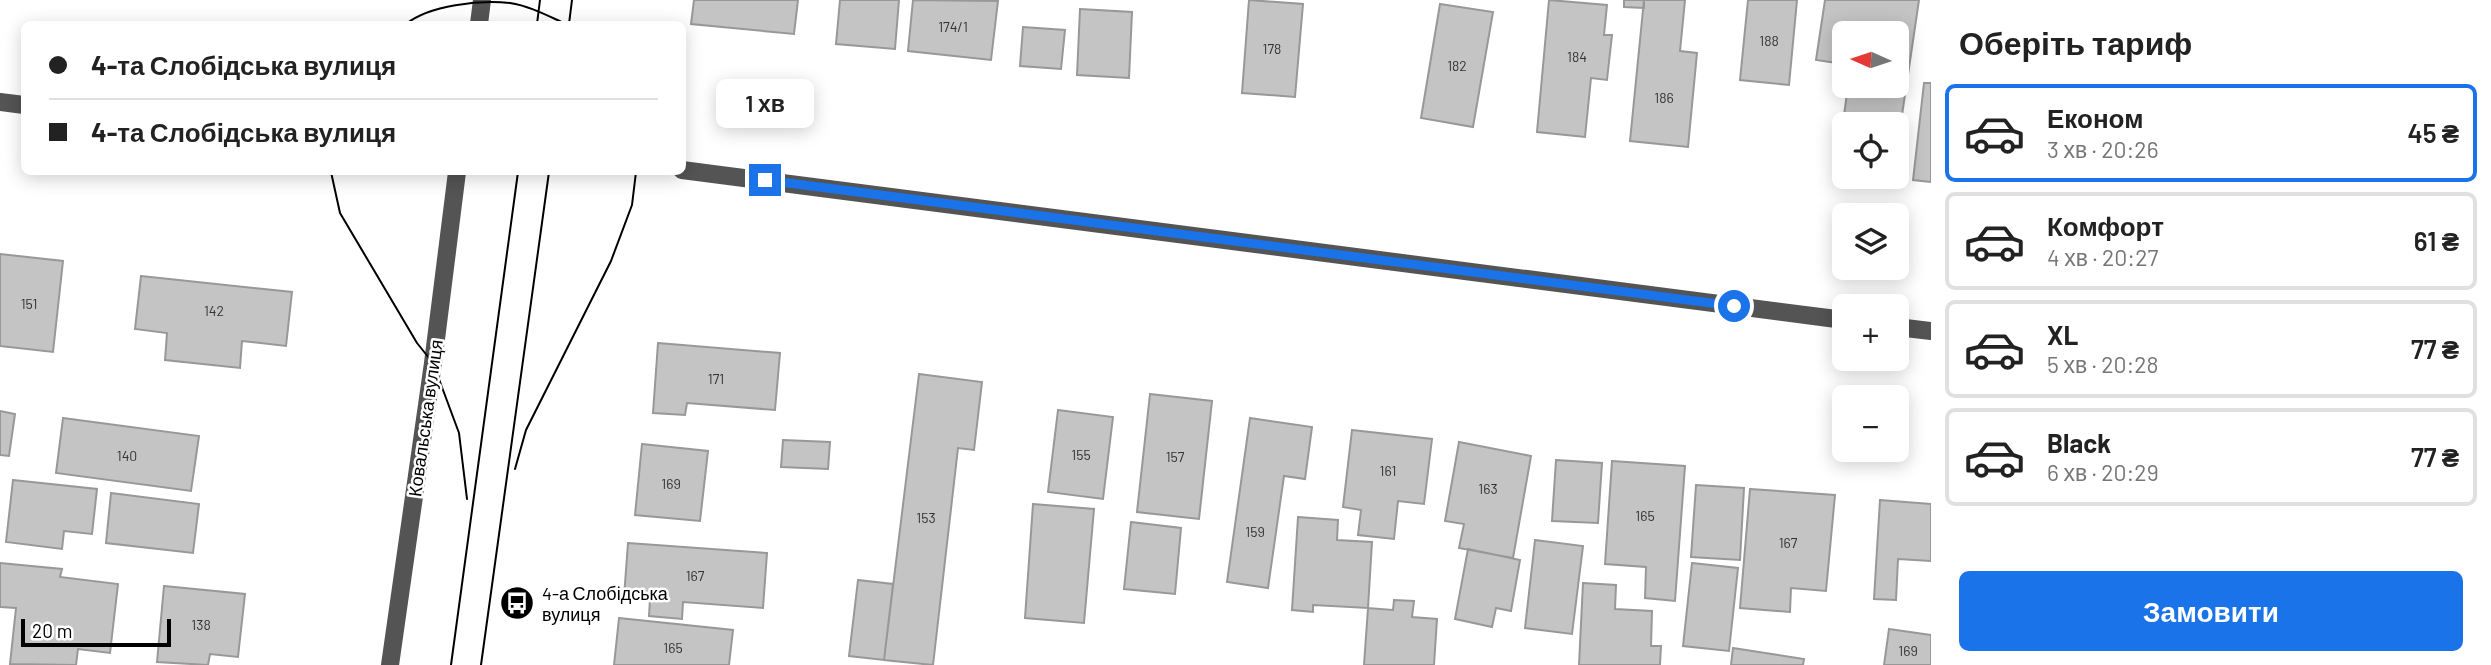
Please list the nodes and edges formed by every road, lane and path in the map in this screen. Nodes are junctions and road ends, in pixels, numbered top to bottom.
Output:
1 (482, 0) edge
2 (479, 21) edge
3 (0, 102) edge
4 (21, 105) edge
5 (686, 171) edge
6 (457, 175) edge
7 (1832, 318) edge
8 (1909, 328) edge
9 (1931, 331) edge
10 (390, 665) edge

1 - 2 street
3 - 4 street
5 - 7 street
6 - 10 street, Ковальська вулиця
8 - 9 street

